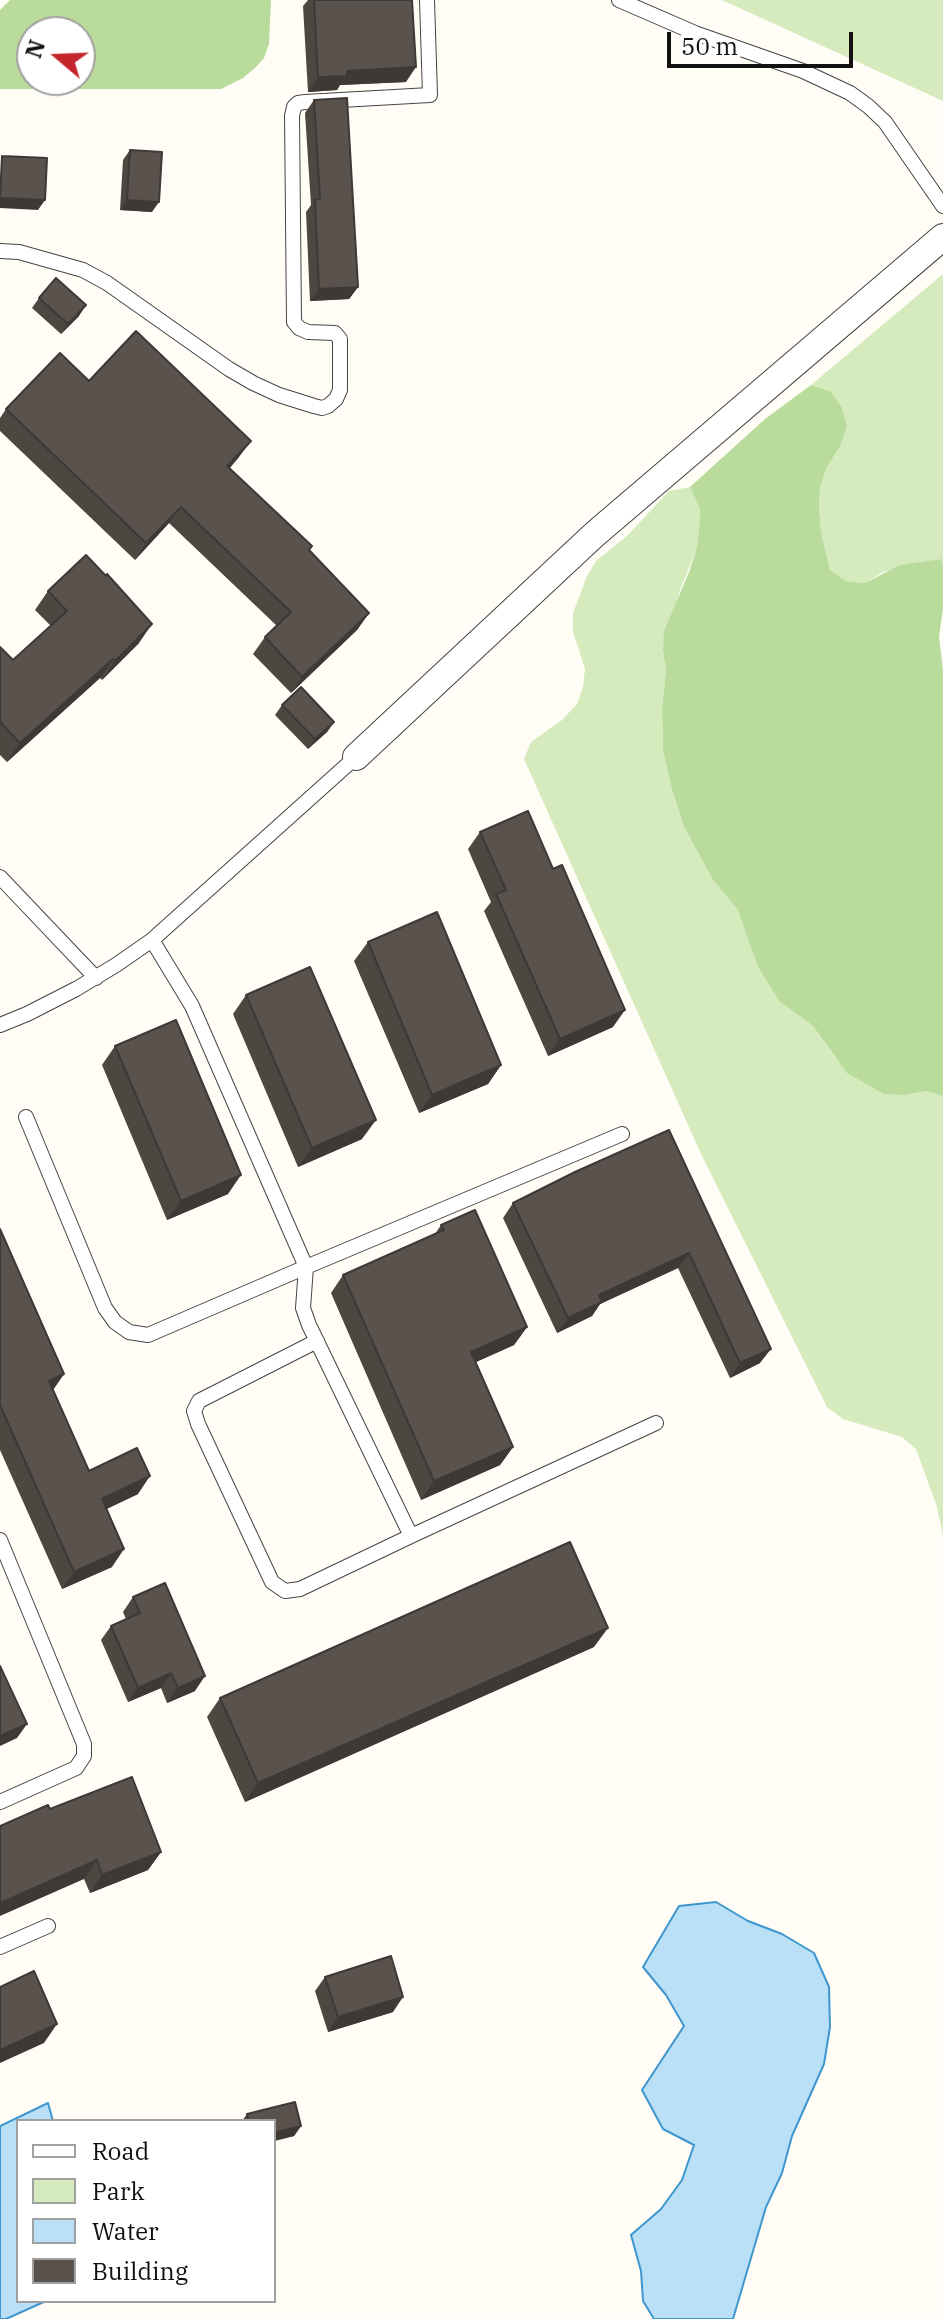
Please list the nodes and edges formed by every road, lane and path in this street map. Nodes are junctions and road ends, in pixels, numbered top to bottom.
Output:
1 (427, 0) edge
2 (619, 0) edge
3 (943, 206) edge
4 (943, 237) edge
5 (0, 251) edge
6 (356, 757) joint
7 (0, 877) edge
8 (152, 940) junction
9 (96, 978) junction
10 (0, 1025) edge
11 (26, 1117) dead end
12 (622, 1134) dead end
13 (306, 1267) junction
14 (317, 1341) junction
15 (656, 1423) dead end
16 (411, 1536) junction
17 (0, 1540) edge
18 (0, 1802) edge
19 (48, 1926) dead end
20 (0, 1947) edge

1 - 5 lane
2 - 3 lane
4 - 6 street
6 - 8 lane
7 - 9 lane
8 - 9 lane
8 - 13 lane
9 - 10 lane
11 - 13 lane
12 - 13 lane
13 - 14 lane
14 - 16 lane
14 - 16 lane
15 - 16 lane
17 - 18 lane
19 - 20 lane

